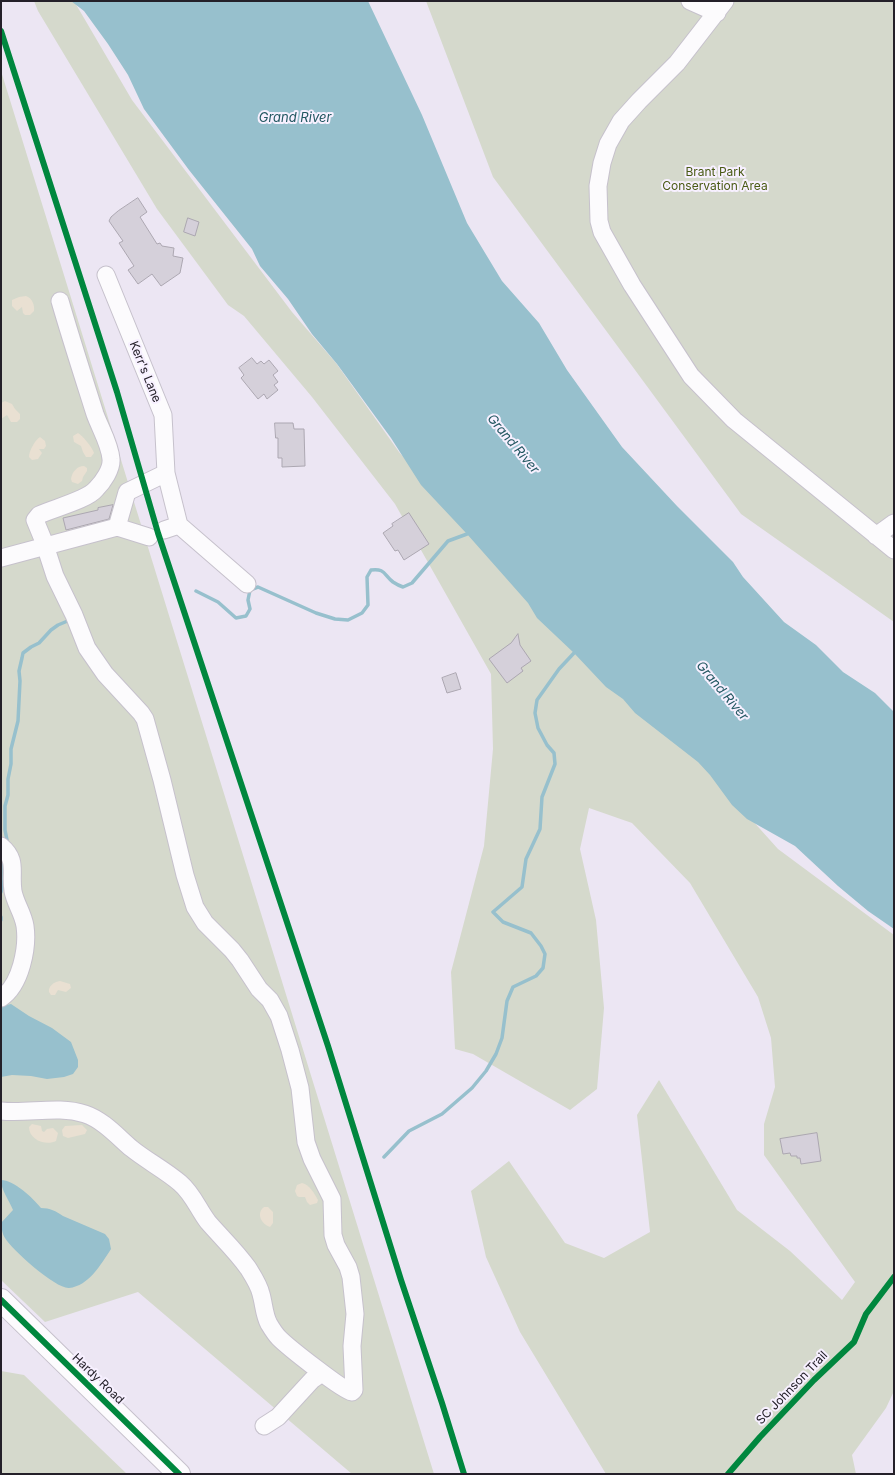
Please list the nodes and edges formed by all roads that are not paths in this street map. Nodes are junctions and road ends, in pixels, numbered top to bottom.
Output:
1 (690, 1) edge
2 (721, 7) edge
3 (106, 275) dead end
4 (60, 301) dead end
5 (166, 474) junction
6 (894, 523) edge
7 (117, 527) junction
8 (164, 531) junction
9 (876, 536) junction
10 (45, 546) junction
11 (894, 550) edge
12 (1, 558) edge
13 (247, 584) dead end
14 (1, 846) edge
15 (1, 998) edge
16 (1, 1110) edge
17 (1, 1300) edge
18 (322, 1373) junction
19 (264, 1426) dead end
20 (179, 1474) edge

1 - 2 street
2 - 9 street
3 - 5 street, Kerr's Lane
4 - 10 street
5 - 7 street
5 - 8 street, Kerr's Lane
6 - 9 street
7 - 8 street
7 - 10 street
8 - 13 street
9 - 11 street
10 - 12 street
10 - 18 street
14 - 15 street
16 - 18 street
17 - 20 main road, Hardy Road
18 - 19 street

